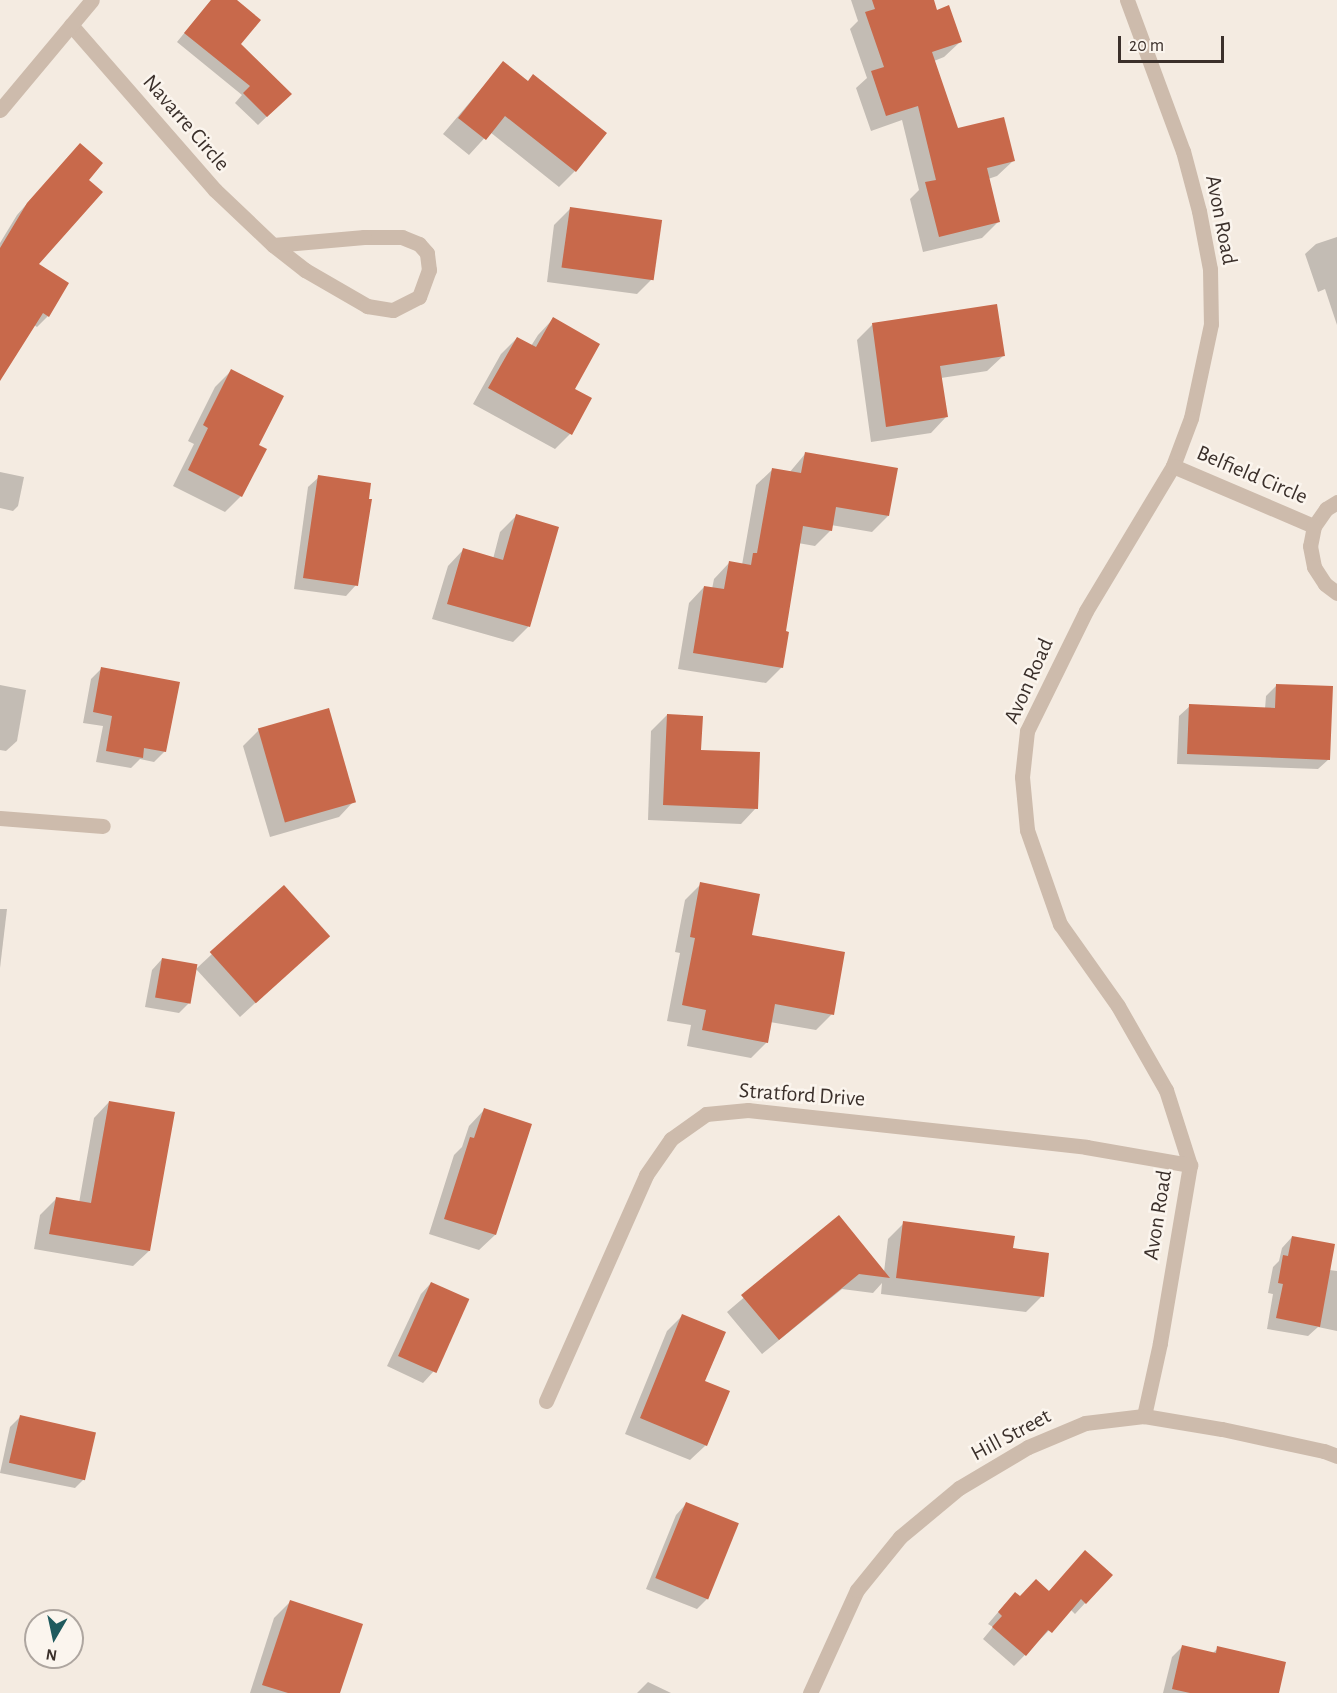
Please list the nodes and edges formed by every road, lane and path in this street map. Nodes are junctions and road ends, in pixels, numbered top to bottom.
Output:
1 (92, 0) edge
2 (1127, 0) edge
3 (71, 25) junction
4 (0, 110) edge
5 (273, 245) junction
6 (1173, 466) junction
7 (1337, 502) edge
8 (1314, 526) junction
9 (1337, 593) edge
10 (0, 818) edge
11 (103, 826) dead end
12 (1190, 1165) junction
13 (546, 1401) dead end
14 (1144, 1416) junction
15 (1337, 1456) edge
16 (810, 1693) edge

1 - 3 street
2 - 6 street, Avon Road
3 - 4 street
3 - 5 street, Navarre Circle
5 - 5 street, Navarre Circle
6 - 8 street, Belfield Circle
6 - 12 street, Avon Road
7 - 8 street, Belfield Circle
8 - 9 street, Belfield Circle
10 - 11 street
12 - 13 street, Stratford Drive
12 - 14 street, Avon Road
14 - 15 street, Hill Street
14 - 16 street, Hill Street

